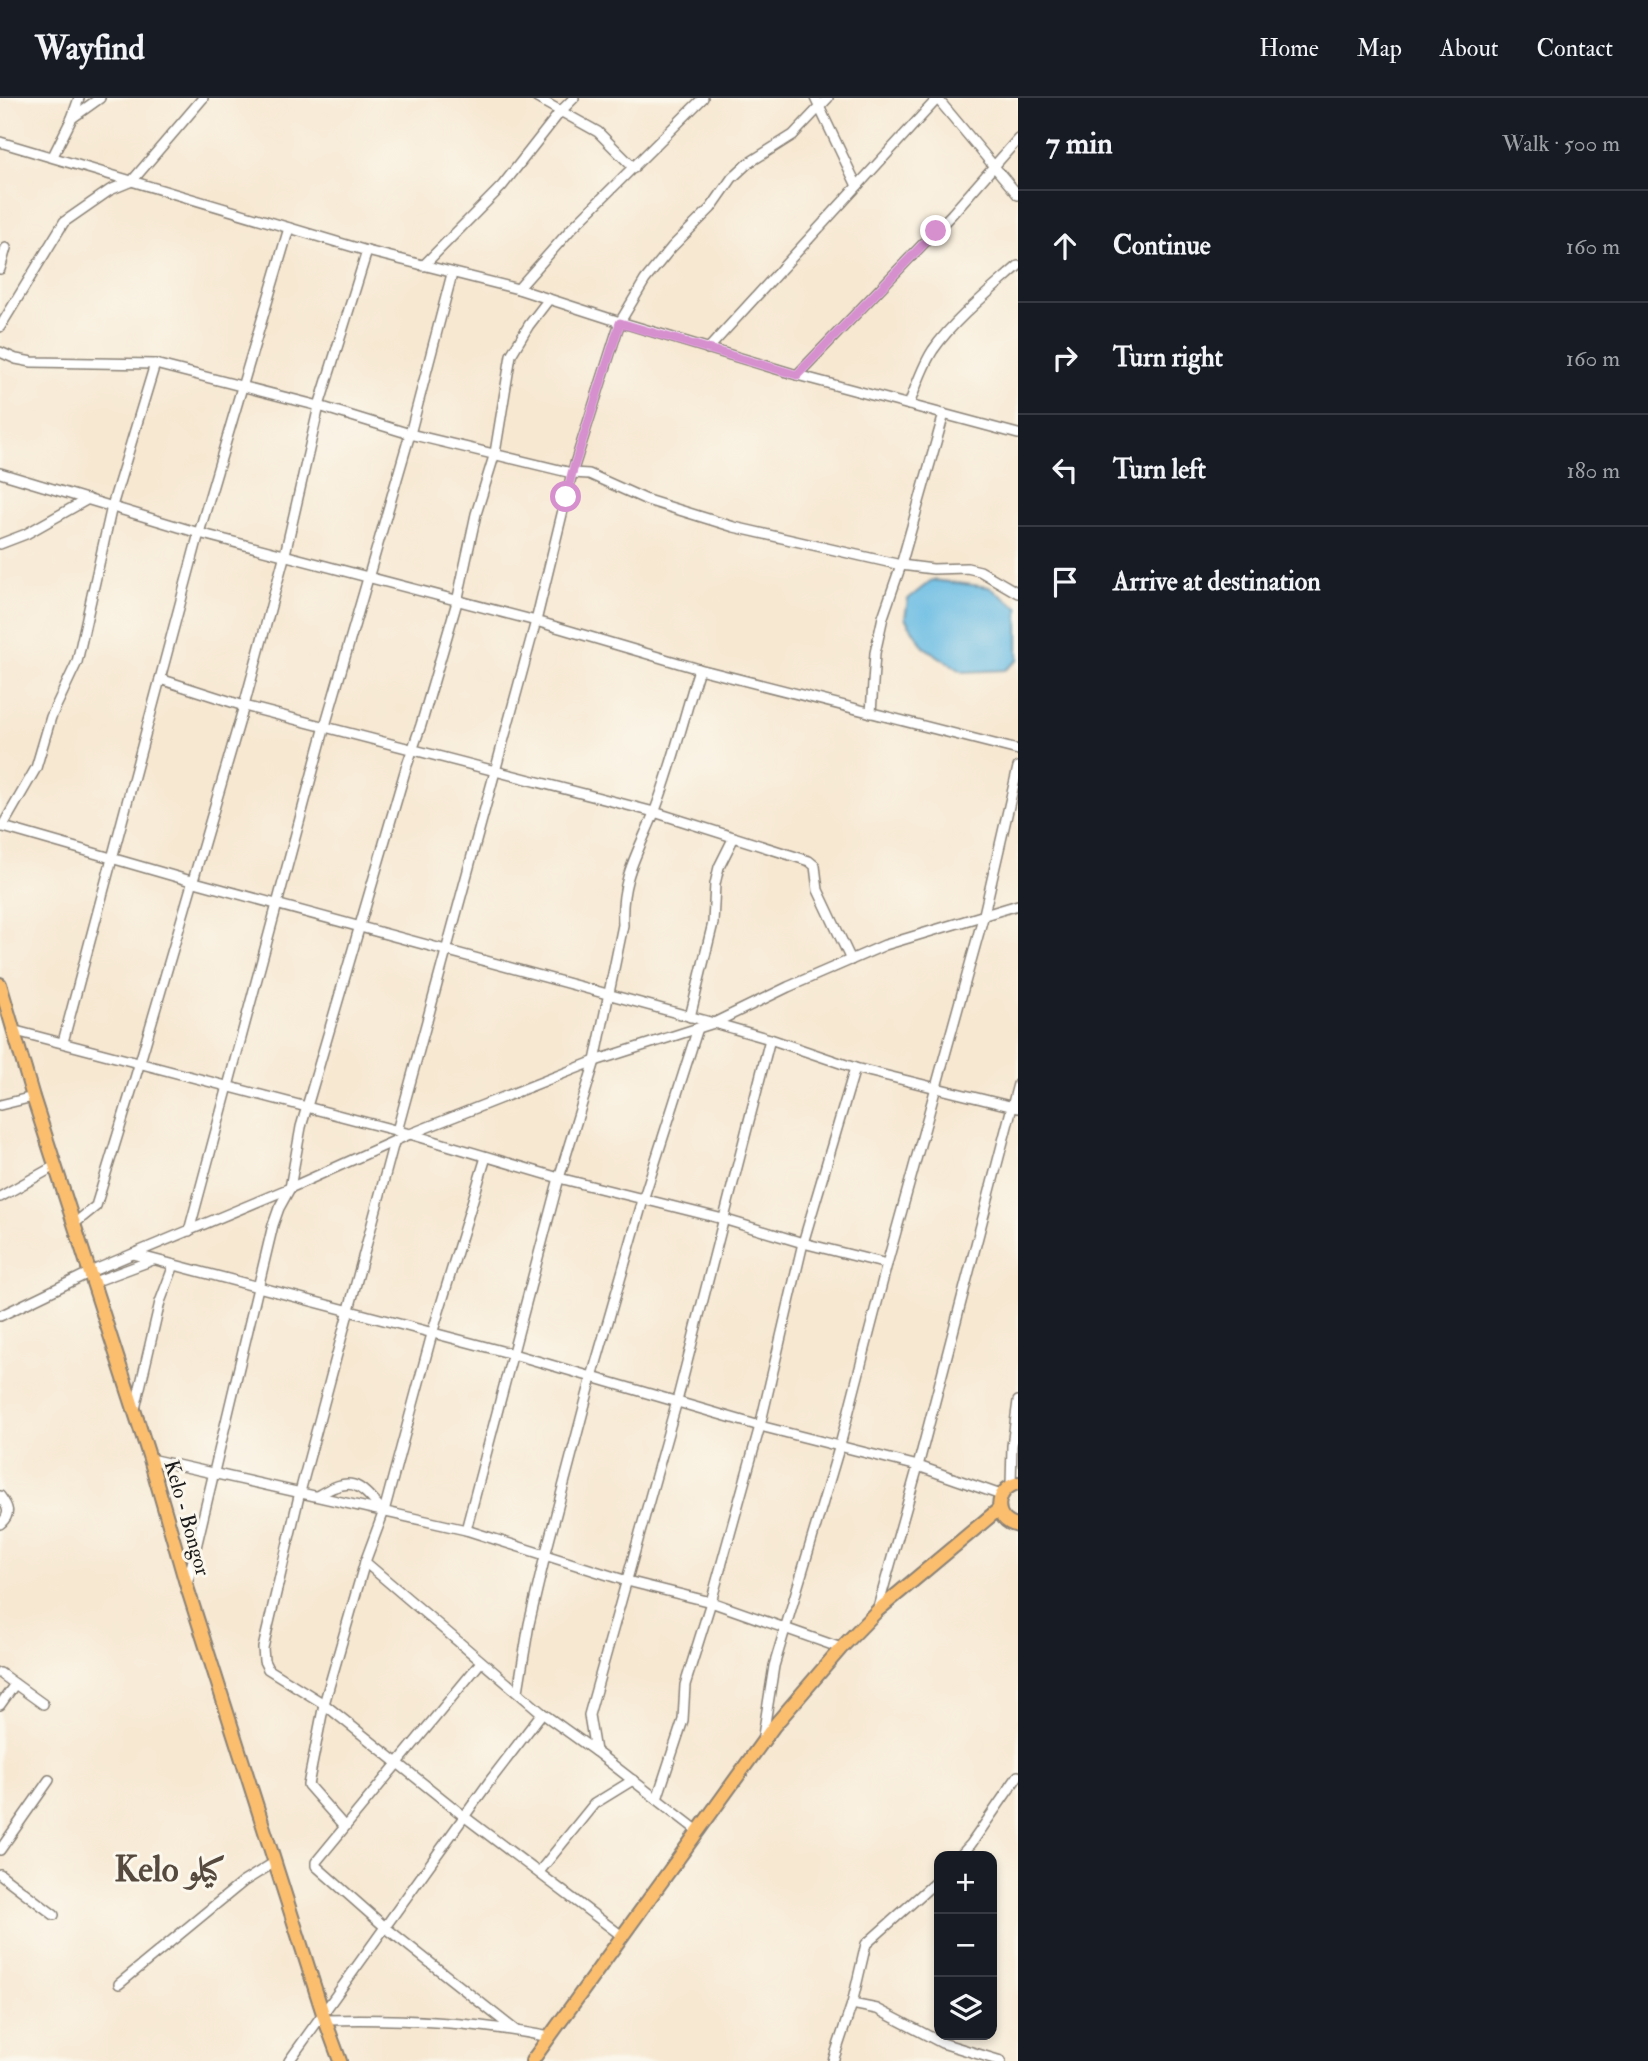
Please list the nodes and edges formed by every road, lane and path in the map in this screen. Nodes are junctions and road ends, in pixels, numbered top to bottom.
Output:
1 (79, 98) edge
2 (100, 98) edge
3 (203, 98) edge
4 (537, 98) edge
5 (574, 98) edge
6 (703, 98) edge
7 (828, 98) edge
8 (938, 98) edge
9 (817, 103) edge
10 (560, 112) junction
11 (72, 118) junction
12 (1018, 139) edge
13 (0, 142) edge
14 (53, 156) junction
15 (993, 166) junction
16 (634, 168) junction
17 (132, 181) junction
18 (857, 186) junction
19 (1018, 195) edge
20 (289, 228) junction
21 (6, 248) dead end
22 (367, 251) junction
23 (423, 266) junction
24 (1018, 266) edge
25 (0, 269) edge
26 (452, 274) junction
27 (518, 289) junction
28 (549, 299) junction
29 (620, 323) junction
30 (0, 327) edge
31 (708, 349) junction
32 (0, 352) edge
33 (155, 363) junction
34 (797, 375) junction
35 (243, 385) junction
36 (909, 405) junction
37 (319, 406) junction
38 (944, 414) junction
39 (1018, 433) edge
40 (410, 434) junction
41 (495, 453) junction
42 (0, 473) edge
43 (572, 473) junction
44 (88, 499) junction
45 (112, 506) junction
46 (199, 533) junction
47 (0, 544) edge
48 (285, 554) junction
49 (901, 565) junction
50 (369, 578) junction
51 (1018, 593) edge
52 (457, 602) junction
53 (536, 621) junction
54 (699, 669) junction
55 (160, 679) junction
56 (244, 706) junction
57 (872, 713) junction
58 (325, 726) junction
59 (413, 750) junction
60 (1018, 750) edge
61 (1018, 766) edge
62 (494, 772) junction
63 (654, 812) junction
64 (1, 827) edge
65 (734, 837) junction
66 (111, 858) junction
67 (191, 881) junction
68 (277, 904) junction
69 (1018, 905) edge
70 (984, 914) junction
71 (361, 926) junction
72 (446, 950) junction
73 (851, 960) junction
74 (0, 984) edge
75 (609, 995) junction
76 (690, 1017) junction
77 (714, 1023) junction
78 (698, 1028) junction
79 (12, 1030) junction
80 (770, 1039) junction
81 (63, 1042) junction
82 (140, 1062) junction
83 (595, 1062) junction
84 (855, 1068) junction
85 (1018, 1084) edge
86 (229, 1086) junction
87 (935, 1087) junction
88 (33, 1097) junction
89 (0, 1105) edge
90 (307, 1107) junction
91 (1015, 1107) edge
92 (397, 1130) junction
93 (410, 1134) junction
94 (394, 1142) junction
95 (486, 1157) junction
96 (55, 1166) junction
97 (559, 1178) junction
98 (290, 1188) junction
99 (0, 1197) edge
100 (643, 1200) junction
101 (723, 1219) junction
102 (75, 1223) junction
103 (189, 1231) junction
104 (803, 1243) junction
105 (133, 1254) junction
106 (155, 1259) junction
107 (887, 1264) junction
108 (174, 1265) junction
109 (93, 1277) junction
110 (259, 1288) junction
111 (349, 1311) junction
112 (0, 1316) edge
113 (432, 1334) junction
114 (513, 1354) junction
115 (592, 1377) junction
116 (677, 1401) junction
117 (1017, 1406) edge
118 (134, 1411) junction
119 (760, 1426) junction
120 (839, 1445) junction
121 (150, 1459) junction
122 (918, 1466) junction
123 (214, 1473) junction
124 (1015, 1484) edge
125 (300, 1492) junction
126 (1001, 1495) junction
127 (0, 1496) edge
128 (317, 1496) junction
129 (999, 1509) junction
130 (384, 1511) junction
131 (0, 1524) edge
132 (1012, 1524) edge
133 (466, 1530) junction
134 (973, 1532) junction
135 (545, 1556) junction
136 (365, 1562) junction
137 (627, 1581) junction
138 (187, 1587) junction
139 (711, 1602) junction
140 (877, 1611) junction
141 (785, 1627) junction
142 (841, 1648) junction
143 (481, 1662) junction
144 (0, 1673) edge
145 (15, 1684) junction
146 (518, 1691) junction
147 (324, 1703) junction
148 (0, 1704) edge
149 (43, 1704) dead end
150 (542, 1713) junction
151 (761, 1744) junction
152 (595, 1751) junction
153 (397, 1765) junction
154 (1018, 1776) edge
155 (49, 1780) dead end
156 (634, 1780) junction
157 (657, 1798) junction
158 (464, 1817) junction
159 (344, 1826) junction
160 (698, 1831) junction
161 (0, 1850) edge
162 (964, 1851) edge
163 (275, 1862) junction
164 (539, 1872) junction
165 (0, 1874) edge
166 (934, 1883) edge
167 (54, 1914) dead end
168 (385, 1927) junction
169 (622, 1936) junction
170 (119, 1984) dead end
171 (852, 2004) junction
172 (324, 2016) junction
173 (516, 2030) junction
174 (550, 2037) junction
175 (289, 2061) edge
176 (340, 2061) edge
177 (532, 2061) edge
178 (833, 2061) edge
179 (1001, 2061) edge

1 - 11 street
2 - 11 street
3 - 17 street
4 - 10 street
5 - 10 street
6 - 16 street
7 - 9 street
8 - 15 street
8 - 18 street
9 - 18 street
9 - 29 street
10 - 16 street
10 - 23 street
11 - 14 street
12 - 15 street
13 - 14 street
14 - 17 street
15 - 19 street
15 - 34 street
16 - 27 street
17 - 20 street
17 - 30 street
18 - 31 street
20 - 22 street
20 - 35 street
21 - 25 street
22 - 23 street
22 - 37 street
23 - 26 street
24 - 36 street
26 - 27 street
26 - 40 street
27 - 28 street
28 - 29 street
28 - 41 street
29 - 31 street
29 - 43 street
31 - 34 street
32 - 33 street
33 - 35 street
33 - 45 street
34 - 36 street
35 - 37 street
35 - 46 street
36 - 38 street
37 - 40 street
37 - 48 street
38 - 39 street
38 - 49 street
40 - 41 street
40 - 50 street
41 - 43 street
41 - 52 street
42 - 44 street
43 - 49 street
43 - 53 street
44 - 45 street
44 - 47 street
45 - 46 street
45 - 64 street
46 - 48 street
46 - 55 street
48 - 50 street
48 - 56 street
49 - 51 street
49 - 57 street
50 - 52 street
50 - 58 street
52 - 53 street
52 - 59 street
53 - 54 street
53 - 62 street
54 - 57 street
54 - 63 street
55 - 56 street
55 - 66 street
56 - 58 street
56 - 67 street
57 - 60 street
58 - 59 street
58 - 68 street
59 - 62 street
59 - 71 street
61 - 70 street
62 - 63 street
62 - 72 street
63 - 65 street
63 - 75 street
64 - 66 street
65 - 73 street
65 - 76 street
66 - 67 street
66 - 81 street
67 - 68 street
67 - 82 street
68 - 71 street
68 - 86 street
69 - 70 street
70 - 73 street
70 - 87 street
71 - 72 street
71 - 90 street
72 - 75 street
72 - 92 street
73 - 77 street
74 - 79 highway, Kelo - Bongor
75 - 76 street
75 - 83 street
76 - 77 street
77 - 78 street
77 - 80 street
78 - 83 street
78 - 100 street
79 - 81 street
79 - 88 highway, Kelo - Bongor
80 - 84 street
80 - 101 street
81 - 82 street
82 - 86 street
82 - 102 street
83 - 93 street
83 - 97 street
84 - 87 street
84 - 104 street
85 - 91 street
86 - 90 street
86 - 103 street
87 - 91 street
87 - 107 street
88 - 89 street
88 - 96 highway, Kelo - Bongor
90 - 92 street
90 - 98 street
91 - 122 street
92 - 93 street
93 - 94 street
93 - 95 street
94 - 98 street
94 - 111 street
95 - 97 street
95 - 113 street
96 - 99 street
96 - 102 highway, Kelo - Bongor
97 - 100 street
97 - 114 street
98 - 103 street
98 - 110 street
100 - 101 street
100 - 115 street
101 - 104 street
101 - 116 street
102 - 109 highway, Kelo - Bongor
103 - 105 street
104 - 107 street
104 - 119 street
105 - 106 street
105 - 109 street
106 - 108 street
106 - 109 street
107 - 120 street
108 - 110 street
108 - 118 street
109 - 112 street
109 - 118 highway, Kelo - Bongor
110 - 111 street
110 - 123 street
111 - 113 street
111 - 125 street
113 - 114 street
113 - 130 street
114 - 115 street
114 - 133 street
115 - 116 street
115 - 135 street
116 - 119 street
116 - 137 street
117 - 124 street
118 - 121 highway, Kelo - Bongor
119 - 120 street
119 - 139 street
120 - 122 street
120 - 141 street
121 - 123 street
121 - 138 highway, Kelo - Bongor
122 - 126 street
122 - 140 street
123 - 125 street
123 - 138 street
124 - 126 highway
125 - 128 street
125 - 147 street
126 - 129 highway
127 - 131 street
128 - 130 street
128 - 130 street
129 - 132 highway
129 - 134 highway
130 - 133 street
130 - 136 street
132 - 134 highway
133 - 135 street
134 - 140 highway
135 - 137 street
135 - 146 street
136 - 143 street
136 - 147 street
137 - 139 street
137 - 152 street
138 - 163 highway, Kelo - Bongor
139 - 141 street
139 - 157 street
140 - 142 highway
141 - 142 street
141 - 151 street
142 - 151 highway
143 - 146 street
143 - 153 street
144 - 145 street
145 - 148 street
145 - 149 street
146 - 150 street
147 - 153 street
147 - 159 street
150 - 152 street
150 - 158 street
151 - 160 highway
152 - 156 street
153 - 158 street
153 - 159 street
154 - 162 street
155 - 161 street
156 - 157 street
156 - 164 street
157 - 160 street
158 - 164 street
158 - 168 street
159 - 168 street
160 - 169 highway
163 - 170 street
163 - 172 highway, Kelo - Bongor
164 - 169 street
165 - 167 street
166 - 171 street
168 - 172 street
168 - 173 street
169 - 174 highway
171 - 178 street
171 - 179 street
172 - 173 street
172 - 175 street
172 - 176 highway, Kelo - Bongor
173 - 174 street
174 - 177 highway

